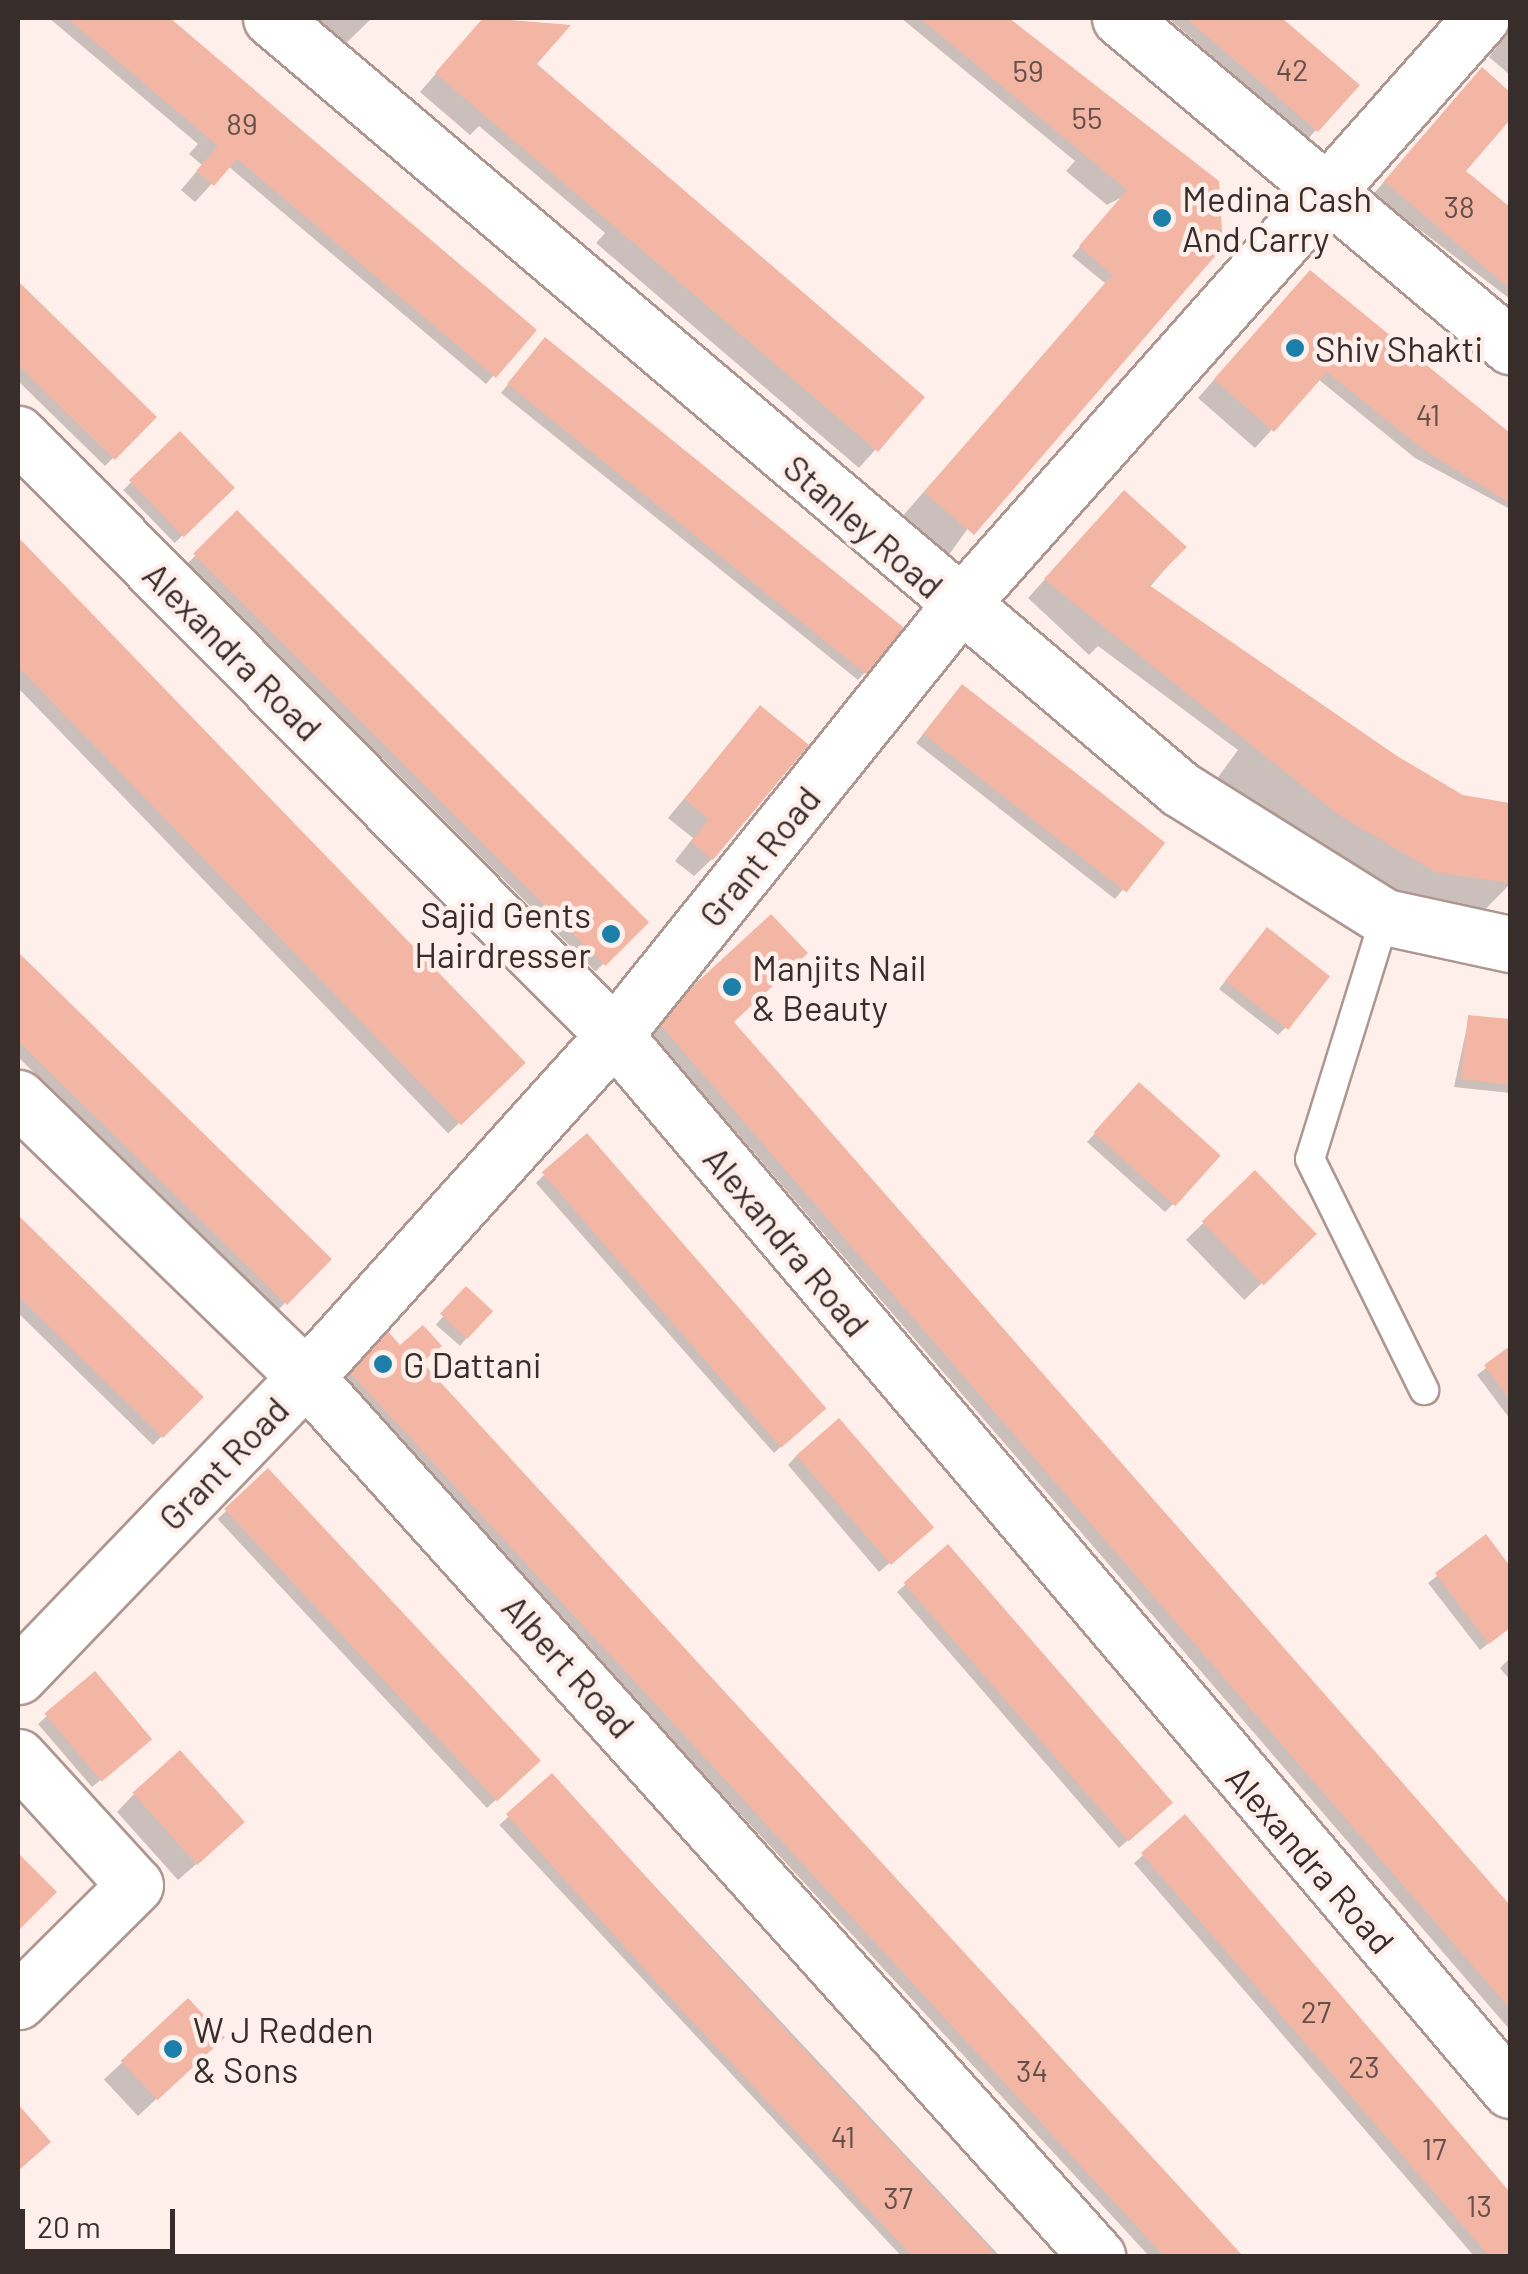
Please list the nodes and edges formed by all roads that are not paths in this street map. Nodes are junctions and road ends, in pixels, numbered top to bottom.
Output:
1 (270, 18) edge
2 (1120, 18) edge
3 (1480, 18) edge
4 (1332, 193) junction
5 (1510, 346) edge
6 (18, 434) edge
7 (958, 607) junction
8 (1384, 917) junction
9 (1510, 944) edge
10 (614, 1036) junction
11 (18, 1098) edge
12 (306, 1377) junction
13 (1424, 1390) dead end
14 (18, 1676) edge
15 (18, 1756) edge
16 (18, 2001) edge
17 (1510, 2090) edge
18 (1097, 2256) edge

1 - 7 street, Stanley Road
2 - 4 street
3 - 4 street, Grant Road
4 - 5 street
4 - 7 street, Grant Road
6 - 10 street, Alexandra Road
7 - 8 street, Stanley Road
7 - 10 street, Grant Road
8 - 9 street, Stanley Road
8 - 13 lane
10 - 12 street, Grant Road
10 - 17 street, Alexandra Road
11 - 12 street, Albert Road
12 - 14 street, Grant Road
12 - 18 street, Albert Road
15 - 16 street

